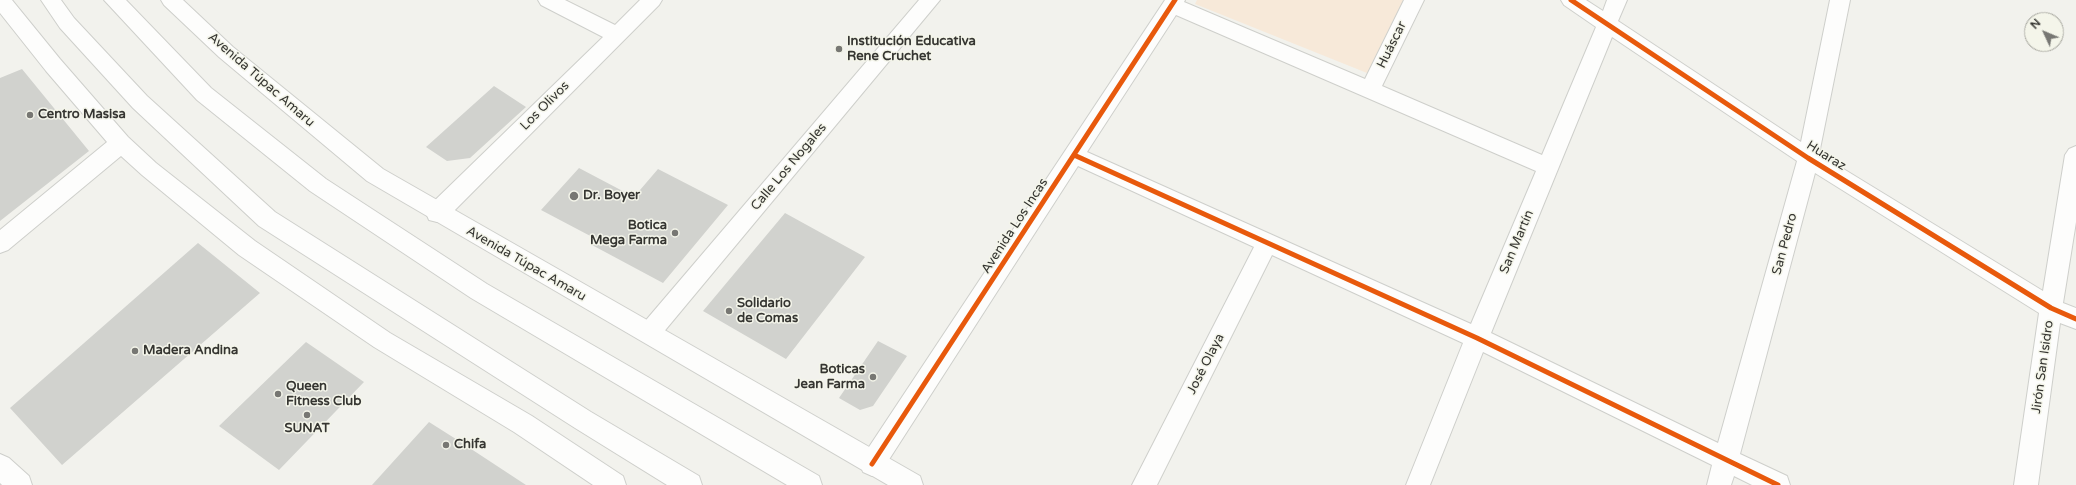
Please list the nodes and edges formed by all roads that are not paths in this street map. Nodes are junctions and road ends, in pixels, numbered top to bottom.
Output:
1 (1, 0) edge
2 (51, 0) edge
3 (114, 0) edge
4 (172, 0) edge
5 (548, 0) edge
6 (652, 0) edge
7 (930, 0) edge
8 (1414, 0) edge
9 (1571, 0) edge
10 (1617, 0) edge
11 (1840, 0) edge
12 (1174, 2) edge
13 (1607, 24) junction
14 (617, 35) junction
15 (1370, 89) junction
16 (121, 143) junction
17 (1074, 155) junction
18 (2076, 155) edge
19 (1808, 158) junction
20 (1549, 167) junction
21 (437, 213) junction
22 (0, 243) edge
23 (1267, 243) junction
24 (2051, 308) junction
25 (2076, 319) edge
26 (649, 333) junction
27 (1477, 338) junction
28 (1725, 460) junction
29 (872, 464) junction
30 (614, 485) edge
31 (690, 485) edge
32 (810, 485) edge
33 (911, 485) edge
34 (1144, 485) edge
35 (1418, 485) edge
36 (1719, 485) edge
37 (1778, 485) edge
38 (2026, 485) edge

1 - 16 main road
2 - 31 main road
3 - 32 main road
4 - 21 main road, Avenida Túpac Amaru
5 - 14 main road
6 - 14 main road, Los Olivos
7 - 26 main road, Calle Los Nogales
8 - 15 main road, Huáscar
9 - 13 main road, Huaraz
10 - 13 main road, San Martín
11 - 19 main road, San Pedro
12 - 15 main road
12 - 17 main road, Avenida Los Incas
13 - 19 main road, Huaraz
13 - 20 main road, San Martín
14 - 21 main road, Los Olivos
15 - 20 main road
16 - 22 main road
16 - 30 main road
17 - 23 main road
17 - 29 main road, Avenida Los Incas
18 - 24 main road, Jirón San Isidro
19 - 24 main road, Huaraz
19 - 28 main road, San Pedro
20 - 27 main road, San Martín
21 - 26 main road, Avenida Túpac Amaru
23 - 27 main road
23 - 34 main road, José Olaya
24 - 25 main road, Huaraz
24 - 38 main road, Jirón San Isidro
26 - 29 main road, Avenida Túpac Amaru
27 - 28 main road
27 - 35 main road, San Martín
28 - 36 main road, San Pedro
28 - 37 main road
29 - 33 main road, Avenida Túpac Amaru

